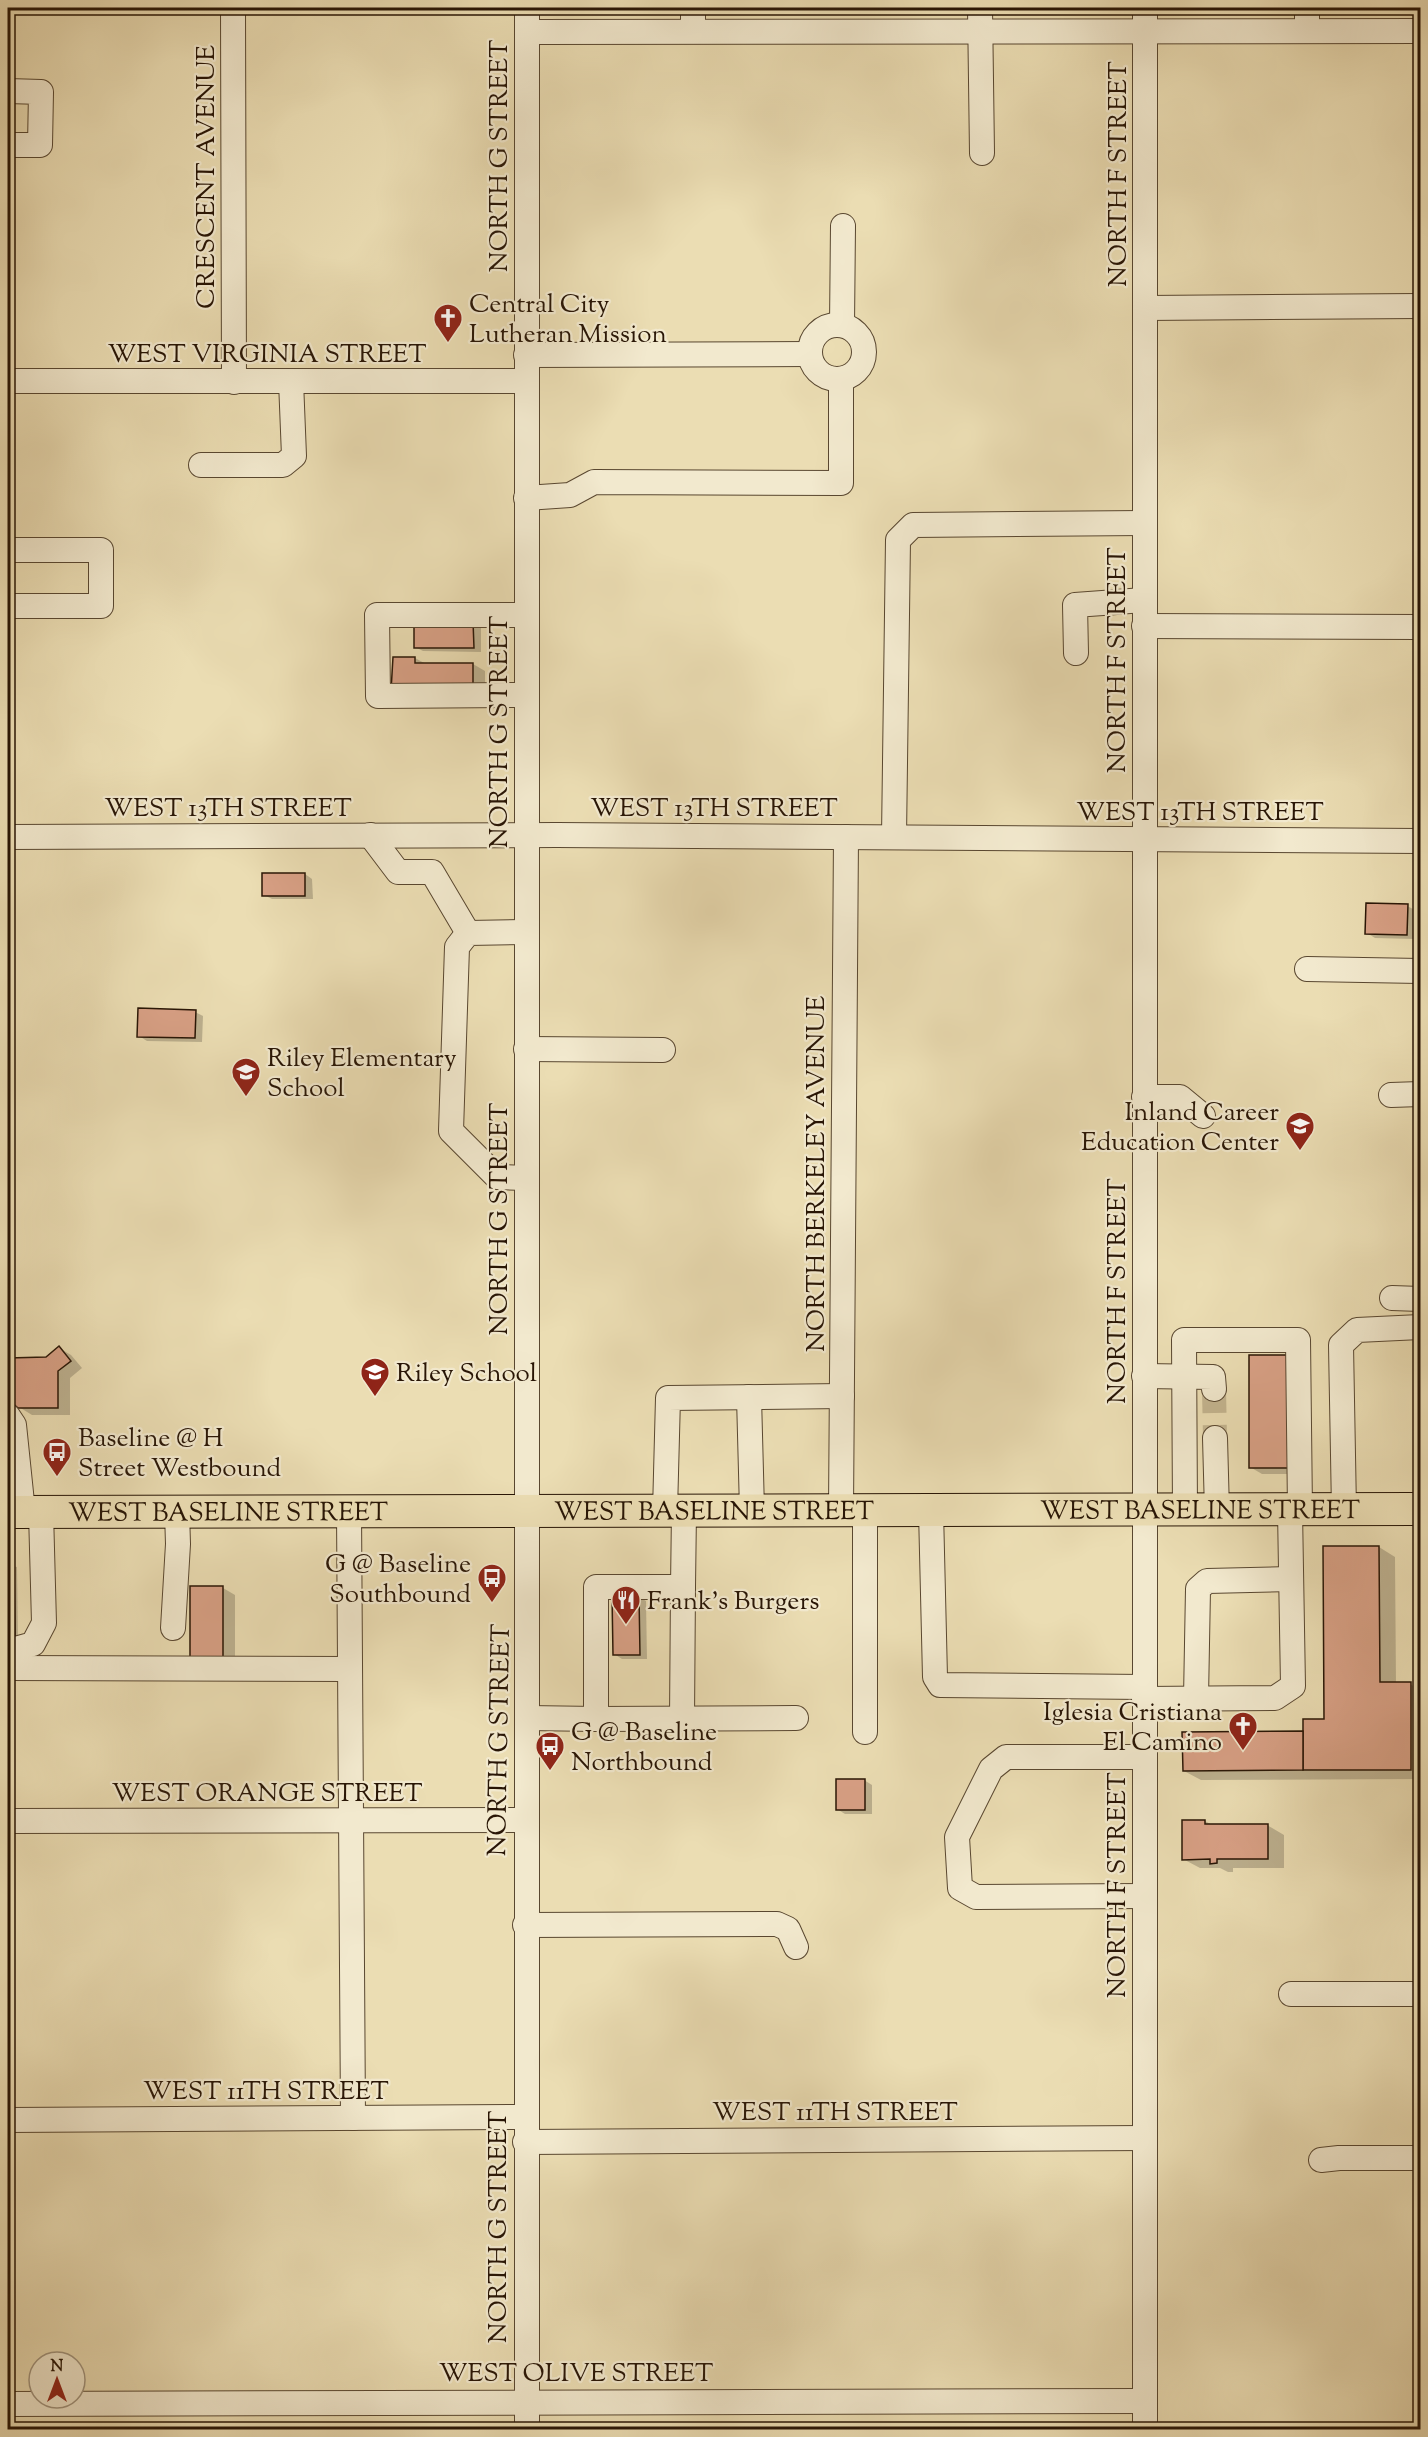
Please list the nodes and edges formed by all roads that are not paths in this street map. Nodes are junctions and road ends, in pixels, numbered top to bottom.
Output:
1 (233, 8) edge
2 (527, 8) edge
3 (693, 8) edge
4 (1145, 18) edge
5 (980, 19) edge
6 (1307, 19) edge
7 (1420, 31) edge
8 (527, 32) junction
9 (693, 32) junction
10 (8, 91) edge
11 (8, 145) edge
12 (982, 153) dead end
13 (843, 226) dead end
14 (1420, 306) edge
15 (1145, 308) junction
16 (842, 325) junction
17 (809, 354) junction
18 (526, 355) junction
19 (841, 379) junction
20 (8, 381) edge
21 (291, 381) junction
22 (526, 381) junction
23 (234, 382) junction
24 (201, 465) dead end
25 (526, 498) junction
26 (1144, 523) junction
27 (8, 550) edge
28 (1144, 600) junction
29 (8, 606) edge
30 (526, 615) junction
31 (1144, 626) junction
32 (1420, 627) edge
33 (1076, 653) dead end
34 (526, 696) junction
35 (370, 835) junction
36 (526, 835) junction
37 (8, 837) edge
38 (846, 837) junction
39 (894, 837) junction
40 (1144, 839) junction
41 (1420, 841) edge
42 (526, 932) junction
43 (468, 933) junction
44 (1307, 969) dead end
45 (1420, 971) edge
46 (526, 1049) junction
47 (663, 1050) dead end
48 (1420, 1094) edge
49 (1391, 1095) dead end
50 (1144, 1097) junction
51 (1203, 1116) dead end
52 (526, 1178) junction
53 (1392, 1298) dead end
54 (1420, 1299) edge
55 (1420, 1327) edge
56 (1144, 1376) junction
57 (1184, 1376) junction
58 (1214, 1389) dead end
59 (842, 1396) junction
60 (749, 1397) junction
61 (8, 1416) edge
62 (1215, 1438) tunnel mouth
63 (1420, 1509) edge
64 (752, 1510) junction
65 (1344, 1510) junction
66 (349, 1511) junction
67 (674, 1511) junction
68 (853, 1511) junction
69 (932, 1511) junction
70 (1144, 1511) junction
71 (1185, 1511) junction
72 (1217, 1511) junction
73 (1295, 1511) junction
74 (24, 1512) edge
75 (177, 1512) junction
76 (528, 1512) junction
77 (1291, 1579) junction
78 (683, 1587) junction
79 (173, 1628) dead end
80 (8, 1651) edge
81 (8, 1668) edge
82 (350, 1669) junction
83 (1144, 1693) junction
84 (1196, 1698) junction
85 (528, 1718) junction
86 (796, 1718) dead end
87 (596, 1719) junction
88 (682, 1719) junction
89 (865, 1732) dead end
90 (1145, 1757) junction
91 (526, 1820) junction
92 (8, 1821) edge
93 (351, 1821) junction
94 (1144, 1896) junction
95 (525, 1925) junction
96 (796, 1947) dead end
97 (1292, 1994) dead end
98 (1420, 1994) edge
99 (525, 2117) junction
100 (353, 2118) junction
101 (8, 2120) edge
102 (1145, 2138) junction
103 (525, 2142) junction
104 (1420, 2158) edge
105 (1321, 2160) dead end
106 (527, 2400) junction
107 (1145, 2401) junction
108 (8, 2404) edge
109 (527, 2430) edge
110 (1145, 2430) edge

1 - 23 street, CRESCENT AVENUE
2 - 8 street, NORTH G STREET
3 - 9 street
4 - 5 street
4 - 6 street
4 - 15 street, NORTH F STREET
5 - 9 street
5 - 12 street
6 - 7 street
8 - 9 street
8 - 18 street, NORTH G STREET
10 - 11 street
13 - 16 street
14 - 15 street
15 - 26 street, NORTH F STREET
16 - 17 street
16 - 19 street
17 - 18 street
17 - 19 street
18 - 22 street, NORTH G STREET
19 - 25 street
20 - 23 street, WEST VIRGINIA STREET
21 - 22 street, WEST VIRGINIA STREET
21 - 23 street, WEST VIRGINIA STREET
21 - 24 street
22 - 25 street, NORTH G STREET
25 - 30 street, NORTH G STREET
26 - 28 street, NORTH F STREET
26 - 39 street
27 - 29 street
28 - 31 street, NORTH F STREET
28 - 33 street
30 - 34 street, NORTH G STREET
30 - 34 street
31 - 32 street
31 - 40 street, NORTH F STREET
34 - 36 street, NORTH G STREET
35 - 36 street, WEST 13TH STREET
35 - 37 street, WEST 13TH STREET
35 - 43 street
36 - 38 street, WEST 13TH STREET
36 - 42 street, NORTH G STREET
38 - 39 street, WEST 13TH STREET
38 - 59 street, NORTH BERKELEY AVENUE
39 - 40 street, WEST 13TH STREET
40 - 41 street, WEST 13TH STREET
40 - 50 street, NORTH F STREET
42 - 43 street
42 - 46 street, NORTH G STREET
43 - 52 street
44 - 45 street
46 - 47 street
46 - 52 street, NORTH G STREET
48 - 49 street
50 - 51 street
50 - 56 street, NORTH F STREET
52 - 76 street, NORTH G STREET
53 - 54 street
55 - 65 street
56 - 57 street
56 - 70 street, NORTH F STREET
57 - 58 street
57 - 71 street
57 - 73 street
59 - 60 street
59 - 68 street, NORTH BERKELEY AVENUE
60 - 64 street
60 - 67 street
61 - 74 street
62 - 72 street
63 - 65 main road, WEST BASELINE STREET
64 - 67 main road, WEST BASELINE STREET
64 - 68 main road, WEST BASELINE STREET
65 - 73 main road, WEST BASELINE STREET
66 - 75 main road, WEST BASELINE STREET
66 - 76 main road, WEST BASELINE STREET
66 - 82 street
67 - 76 main road, WEST BASELINE STREET
67 - 78 street
68 - 69 main road, WEST BASELINE STREET
68 - 89 street, NORTH BERKELEY AVENUE
69 - 70 main road, WEST BASELINE STREET
69 - 83 street
70 - 71 main road, WEST BASELINE STREET
70 - 83 street, NORTH F STREET
71 - 72 main road, WEST BASELINE STREET
72 - 73 main road, WEST BASELINE STREET
73 - 77 street
74 - 75 main road, WEST BASELINE STREET
74 - 80 street
75 - 79 street
76 - 85 street, NORTH G STREET
77 - 84 street
77 - 84 street
78 - 87 street
78 - 88 street
81 - 82 street
82 - 93 street
83 - 84 street
83 - 90 street, NORTH F STREET
85 - 87 street
85 - 91 street, NORTH G STREET
86 - 88 street
87 - 88 street
90 - 94 street, NORTH F STREET
90 - 94 street
91 - 93 street, WEST ORANGE STREET
91 - 95 street, NORTH G STREET
92 - 93 street, WEST ORANGE STREET
93 - 100 street
94 - 102 street, NORTH F STREET
95 - 96 street
95 - 99 street, NORTH G STREET
97 - 98 street
99 - 100 street, WEST 11TH STREET
99 - 103 street, NORTH G STREET
100 - 101 street, WEST 11TH STREET
102 - 103 street, WEST 11TH STREET
102 - 107 street, NORTH F STREET
103 - 106 street, NORTH G STREET
104 - 105 street
106 - 107 street, WEST OLIVE STREET
106 - 108 street, WEST OLIVE STREET
106 - 109 street, NORTH G STREET
107 - 110 street, NORTH F STREET

